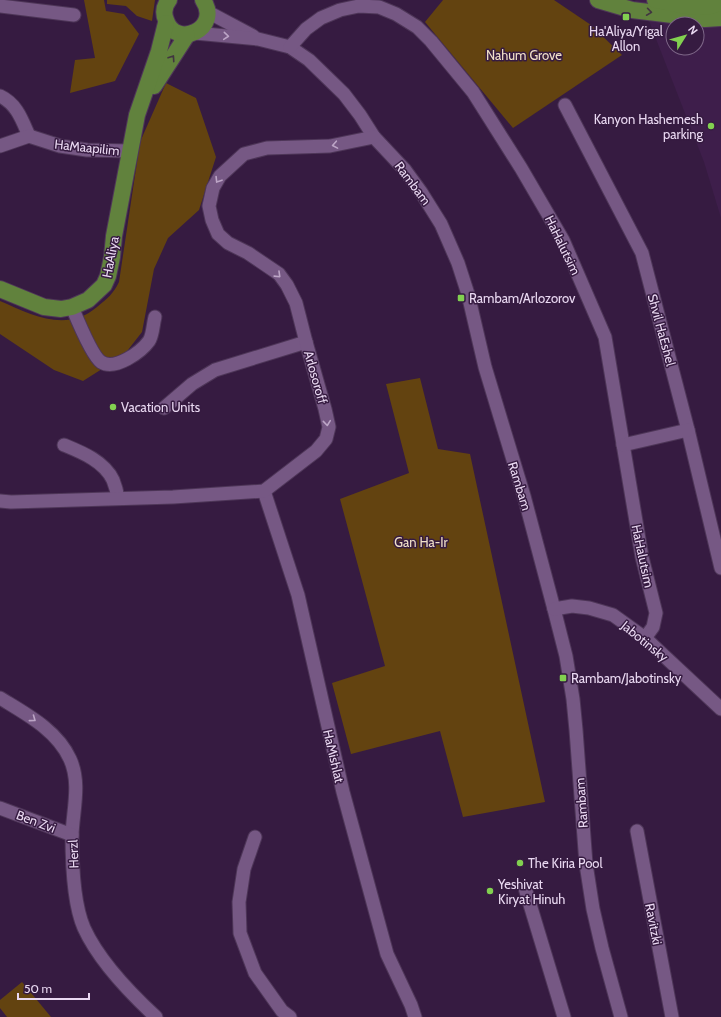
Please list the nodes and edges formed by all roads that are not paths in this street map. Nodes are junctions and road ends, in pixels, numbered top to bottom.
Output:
1 (169, 0) edge
2 (598, 0) edge
3 (655, 0) edge
4 (721, 2) edge
5 (207, 5) edge
6 (0, 6) edge
7 (74, 15) dead end
8 (721, 18) edge
9 (166, 23) junction
10 (191, 34) junction
11 (258, 39) junction
12 (290, 47) junction
13 (0, 96) edge
14 (565, 105) dead end
15 (137, 115) junction
16 (29, 136) junction
17 (374, 137) junction
18 (0, 146) edge
19 (130, 151) junction
20 (0, 289) edge
21 (72, 307) junction
22 (155, 317) dead end
23 (306, 342) junction
24 (164, 408) dead end
25 (688, 430) junction
26 (64, 445) dead end
27 (623, 445) junction
28 (264, 491) junction
29 (118, 498) junction
30 (0, 501) edge
31 (721, 568) edge
32 (554, 609) junction
33 (645, 638) junction
34 (0, 698) edge
35 (721, 709) edge
36 (0, 808) edge
37 (637, 831) dead end
38 (72, 835) junction
39 (255, 837) dead end
40 (525, 888) dead end
41 (156, 1017) edge
42 (290, 1017) edge
43 (415, 1017) edge
44 (564, 1017) edge
45 (621, 1017) edge
46 (672, 1017) edge

1 - 9 main road, HaAliya
2 -> 8 main road
3 - 4 main road
5 - 10 main road, HaAliya
5 - 11 street, Rambam
6 - 7 street
9 - 10 main road
9 - 15 main road, HaAliya
10 -> 11 street, Rambam
15 -> 10 main road, HaAliya
11 - 12 street, Rambam
12 - 17 street, Rambam
12 - 27 street, HaHalutsim
13 - 16 street
14 - 25 street, Shvil HaEshel
15 - 19 main road, HaAliya
16 - 18 street
16 - 19 street, HaMaapilim
17 -> 23 street, Arlosoroff
17 - 32 street, Rambam
19 - 21 main road, HaAliya
20 - 21 main road, HaAliya
21 - 22 street
23 - 24 street
23 -> 28 street, Arlosoroff
25 - 27 street
25 - 31 street, Shvil HaEshel
26 - 29 street
27 - 33 street, HaHalutsim
28 - 29 street
28 - 43 street, HaMishlat
29 - 30 street
32 - 33 street, Jabotinsky
32 - 45 street, Rambam
33 - 35 street, Jabotinsky
34 -> 38 street, Herzl
36 - 38 street, Ben Zvi
37 - 46 street, Ravitzki
38 - 41 street, Herzl
39 - 42 street
40 - 44 street

